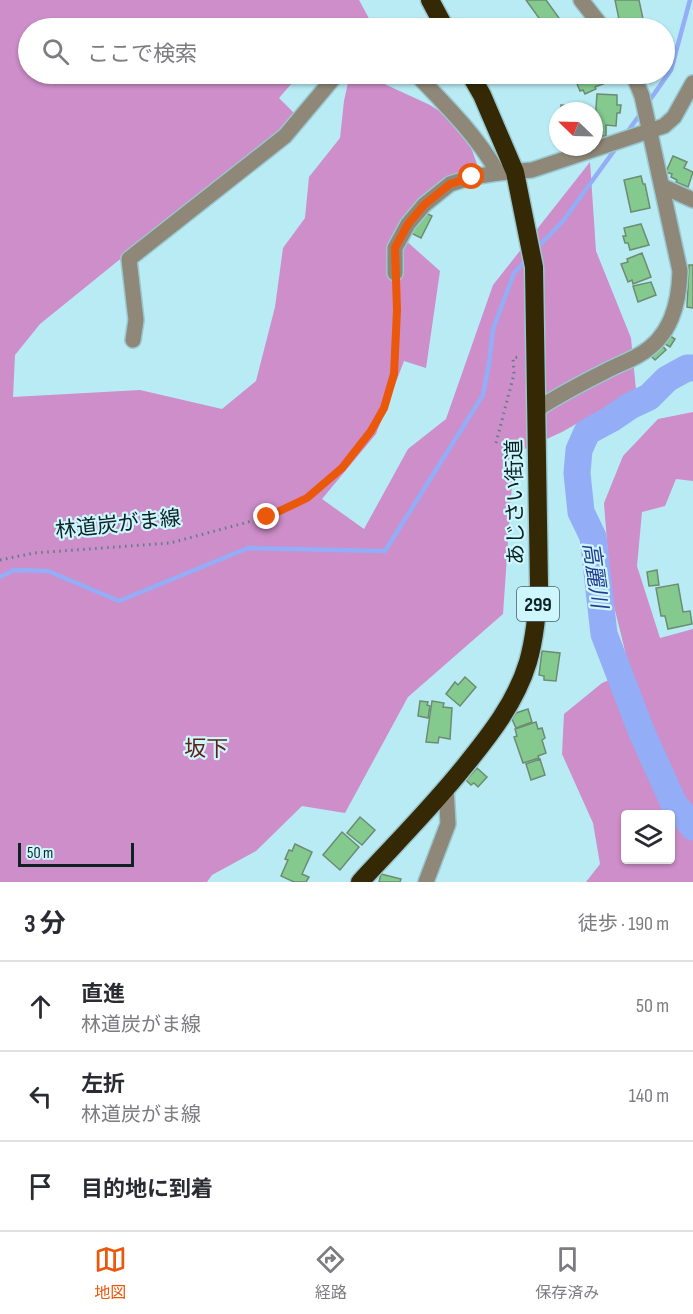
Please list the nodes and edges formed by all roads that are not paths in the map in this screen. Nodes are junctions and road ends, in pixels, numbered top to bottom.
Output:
1 (429, 0) edge
2 (581, 0) edge
3 (439, 18) edge
4 (595, 18) edge
5 (693, 83) edge
6 (329, 84) edge
7 (426, 84) edge
8 (476, 84) edge
9 (637, 84) edge
10 (650, 130) junction
11 (506, 172) junction
12 (662, 186) junction
13 (693, 200) edge
14 (395, 273) road end
15 (133, 340) dead end
16 (536, 410) junction
17 (446, 789) junction
18 (360, 882) edge
19 (426, 882) edge

1 - 3 highway
2 - 4 street
5 - 10 street
6 - 15 street
7 - 11 street
8 - 11 highway, あじさい街道 / 299
9 - 10 street
10 - 11 street
10 - 12 street
11 - 14 street
11 - 16 highway, あじさい街道 / 299
12 - 13 street
12 - 16 street
16 - 17 highway, あじさい街道 / 299
17 - 18 highway, あじさい街道 / 299
17 - 19 street

